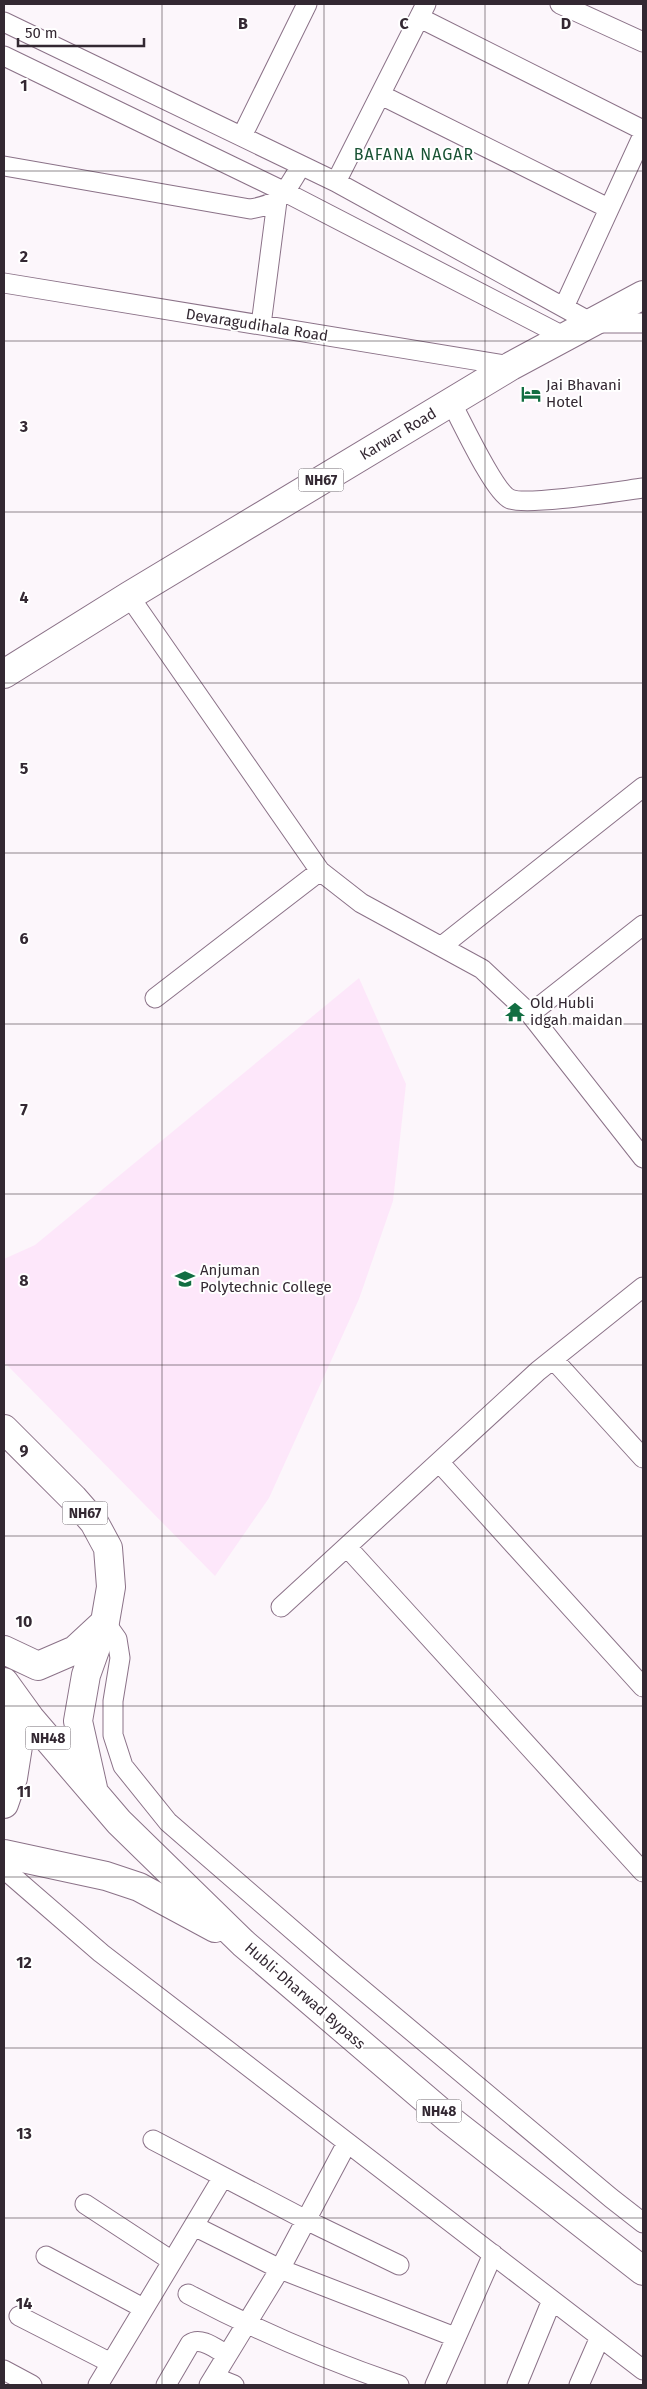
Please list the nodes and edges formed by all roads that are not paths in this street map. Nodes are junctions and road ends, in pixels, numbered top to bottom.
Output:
1 (307, 4) edge
2 (560, 4) edge
3 (423, 11) edge
4 (4, 22) edge
5 (643, 42) edge
6 (4, 56) edge
7 (381, 95) junction
8 (643, 130) edge
9 (643, 134) edge
10 (242, 136) junction
11 (4, 166) edge
12 (301, 166) junction
13 (336, 182) junction
14 (281, 196) junction
15 (608, 208) junction
16 (4, 283) edge
17 (643, 295) edge
18 (564, 307) junction
19 (592, 323) junction
20 (643, 324) edge
21 (261, 326) junction
22 (565, 337) junction
23 (510, 366) junction
24 (451, 402) junction
25 (643, 488) edge
26 (129, 596) junction
27 (4, 674) edge
28 (643, 787) edge
29 (320, 871) junction
30 (643, 925) edge
31 (442, 946) junction
32 (155, 998) dead end
33 (530, 1014) junction
34 (643, 1158) edge
35 (643, 1287) edge
36 (553, 1359) junction
37 (4, 1429) edge
38 (643, 1458) edge
39 (439, 1462) junction
40 (347, 1547) junction
41 (280, 1607) dead end
42 (105, 1622) junction
43 (4, 1650) edge
44 (640, 1676) edge
45 (4, 1682) edge
46 (4, 1709) edge
47 (94, 1792) junction
48 (4, 1804) edge
49 (4, 1854) edge
50 (4, 1868) edge
51 (643, 1872) edge
52 (243, 1943) junction
53 (153, 2140) dead end
54 (348, 2143) junction
55 (223, 2177) junction
56 (85, 2204) dead end
57 (306, 2220) junction
58 (643, 2223) edge
59 (194, 2226) junction
60 (493, 2254) junction
61 (46, 2256) dead end
62 (172, 2261) junction
63 (399, 2264) dead end
64 (280, 2269) junction
65 (643, 2271) edge
66 (188, 2294) dead end
67 (552, 2300) junction
68 (143, 2308) junction
69 (19, 2316) dead end
70 (246, 2325) junction
71 (455, 2336) junction
72 (600, 2337) junction
73 (227, 2355) junction
74 (111, 2363) junction
75 (4, 2370) edge
76 (643, 2370) edge
77 (211, 2381) edge
78 (32, 2385) edge
79 (98, 2385) edge
80 (166, 2385) edge
81 (234, 2385) edge
82 (398, 2385) edge
83 (435, 2385) edge
84 (517, 2385) edge
85 (579, 2385) edge

1 - 10 street
2 - 5 street
3 - 7 street
3 - 8 street
4 - 10 street
6 - 14 street
7 - 13 street
7 - 15 street
9 - 15 street
10 - 12 street
11 - 14 street
12 - 13 street
12 - 14 street
13 - 18 street
14 - 21 street
14 - 22 street
15 - 18 street
16 - 21 street, Devaragudihala Road
17 - 19 highway, Karwar Road / NH67
18 - 19 street
19 - 20 street
19 - 22 highway, Karwar Road / NH67
21 - 23 street, Devaragudihala Road
22 - 23 highway, Karwar Road / NH67
23 - 24 highway, Karwar Road / NH67
24 - 25 street
24 - 26 highway, Karwar Road / NH67
26 - 27 highway, Karwar Road / NH67
26 - 29 street
28 - 31 street
29 - 31 street
29 - 32 street
30 - 33 street
31 - 33 street
33 - 34 street
35 - 36 street
36 - 38 street
36 - 39 street
37 - 42 highway, NH67
39 - 40 street
39 - 44 street
40 - 41 street
40 - 51 street
42 - 43 highway
42 - 47 highway
42 - 58 street
45 - 47 highway, Hubli-Dharwad Bypass / NH48
46 - 48 highway
47 - 52 highway, Hubli-Dharwad Bypass / NH48
49 - 52 highway
50 - 54 street
52 - 65 highway, Hubli-Dharwad Bypass / NH48
53 - 55 street
54 - 57 street
54 - 60 street
55 - 57 street
55 - 59 street
56 - 62 street
57 - 63 street
57 - 64 street
59 - 62 street
59 - 64 street
60 - 67 street
60 - 71 street
61 - 68 street
62 - 68 street
64 - 70 street
64 - 71 street
66 - 70 street
67 - 72 street
67 - 84 street
68 - 74 street
69 - 74 street
70 - 73 street
70 - 82 street
71 - 83 street
72 - 76 street
72 - 85 street
73 - 77 street
73 - 80 street
74 - 79 street
75 - 78 street
77 - 81 street

